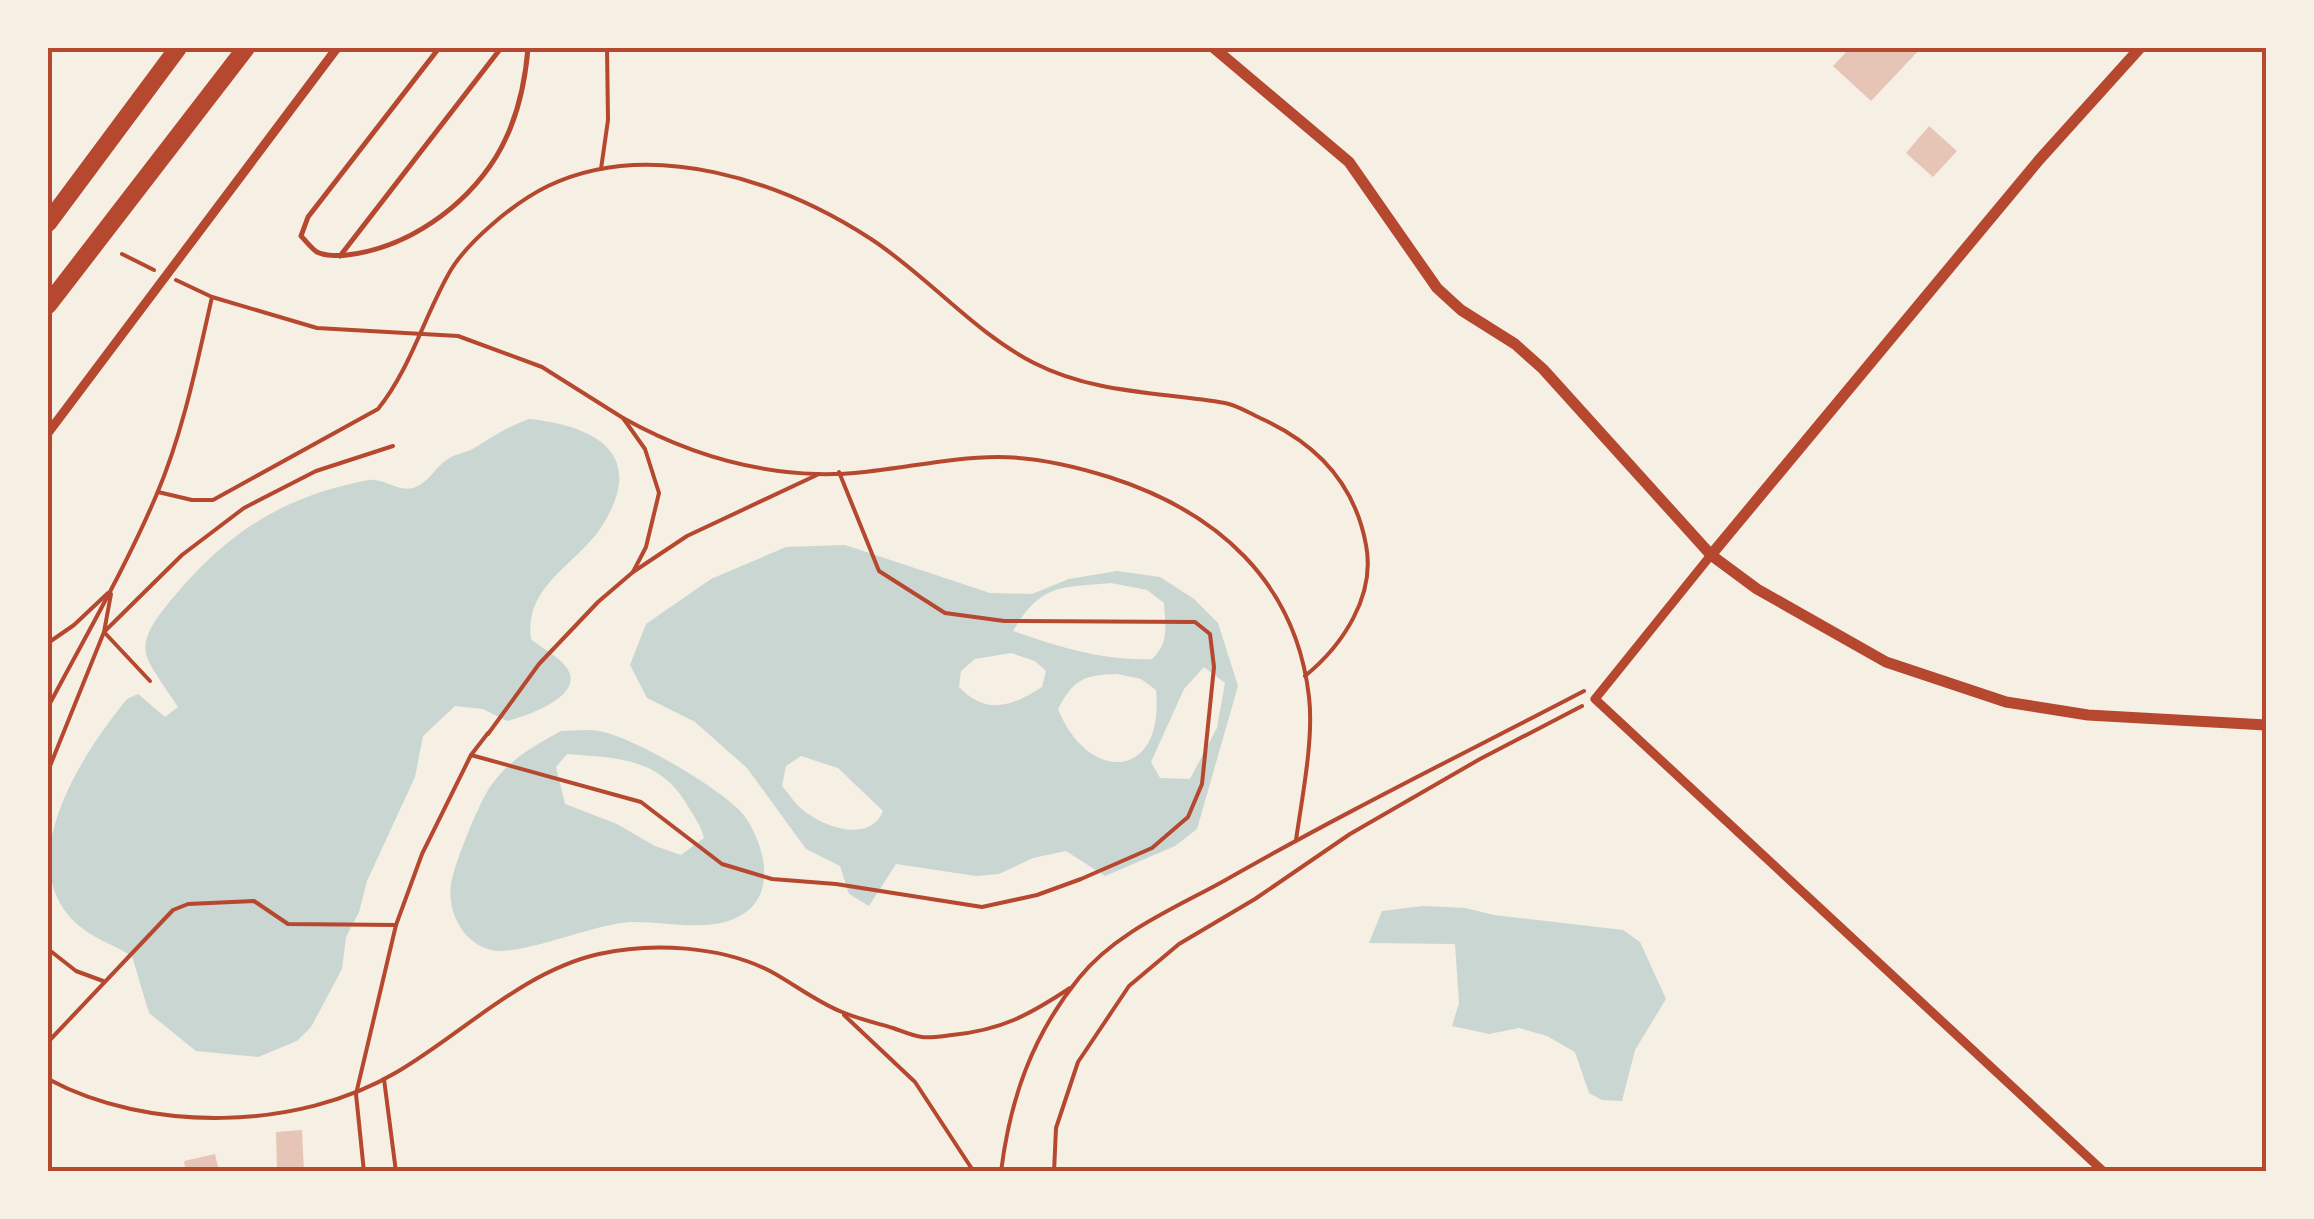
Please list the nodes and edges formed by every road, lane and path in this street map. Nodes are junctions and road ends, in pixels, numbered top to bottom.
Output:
1 (178, 48) edge
2 (246, 48) edge
3 (338, 48) edge
4 (439, 48) edge
5 (501, 48) edge
6 (528, 48) edge
7 (608, 48) edge
8 (1214, 48) edge
9 (2140, 48) edge
10 (601, 169) junction
11 (48, 222) edge
12 (122, 254) dead end
13 (340, 256) junction
14 (166, 276) junction
15 (212, 297) junction
16 (48, 305) edge
17 (420, 334) junction
18 (623, 418) junction
19 (48, 434) edge
20 (393, 446) dead end
21 (839, 472) junction
22 (819, 474) junction
23 (158, 492) junction
24 (1711, 556) junction
25 (633, 572) junction
26 (112, 590) junction
27 (104, 632) junction
28 (48, 643) edge
29 (1306, 676) junction
30 (150, 682) dead end
31 (1595, 699) junction
32 (48, 707) edge
33 (2266, 724) edge
34 (471, 755) junction
35 (48, 771) edge
36 (1296, 840) junction
37 (396, 925) junction
38 (48, 949) edge
39 (104, 981) junction
40 (1074, 986) junction
41 (840, 1012) junction
42 (48, 1042) edge
43 (48, 1079) edge
44 (384, 1079) junction
45 (356, 1094) junction
46 (364, 1172) edge
47 (396, 1172) edge
48 (974, 1172) edge
49 (1001, 1172) edge
50 (1054, 1172) edge
51 (2104, 1172) edge

1 - 11 highway
2 - 16 highway
3 - 14 street
4 - 13 lane
5 - 13 lane
6 - 13 lane
7 - 10 path
8 - 24 street
9 - 24 street
10 - 17 path
10 - 29 path
12 - 14 path
14 - 15 path
14 - 19 street
15 - 17 path
15 - 23 path
17 - 18 path
17 - 23 path
18 - 22 path
18 - 25 path
20 - 27 path
21 - 22 path
21 - 29 path
21 - 34 path
22 - 25 path
23 - 26 path
24 - 31 street
24 - 33 street
25 - 34 path
26 - 27 path
26 - 28 path
26 - 32 path
27 - 30 path
27 - 35 path
29 - 36 path
31 - 36 path
31 - 50 path
31 - 51 street
34 - 37 path
36 - 40 path
37 - 39 path
37 - 45 path
38 - 39 path
39 - 42 path
40 - 41 path
40 - 49 path
41 - 44 path
41 - 48 path
43 - 45 path
44 - 45 path
44 - 47 path
45 - 46 path

